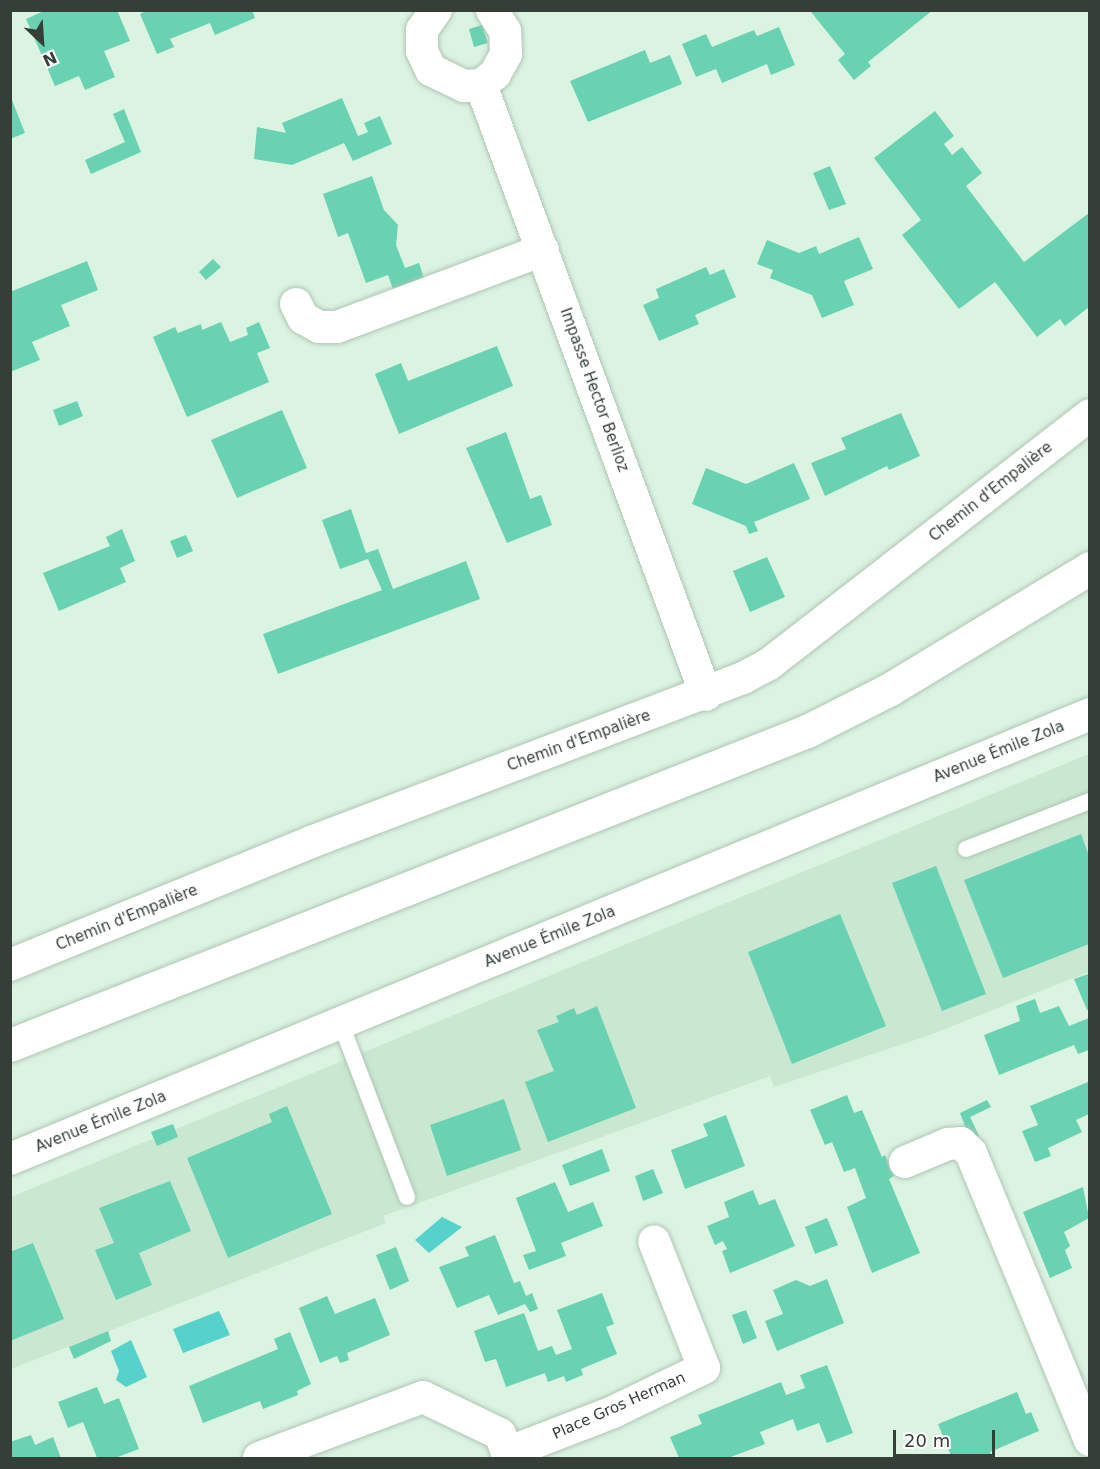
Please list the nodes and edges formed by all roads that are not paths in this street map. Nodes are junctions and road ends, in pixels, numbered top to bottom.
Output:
1 (436, 10) edge
2 (492, 10) edge
3 (481, 85) junction
4 (543, 250) junction
5 (296, 304) dead end
6 (1089, 415) edge
7 (1089, 568) edge
8 (706, 695) junction
9 (1089, 714) edge
10 (1089, 801) edge
11 (966, 849) dead end
12 (10, 965) edge
13 (341, 1023) junction
14 (10, 1046) edge
15 (10, 1159) edge
16 (905, 1162) dead end
17 (407, 1197) dead end
18 (654, 1241) dead end
19 (1089, 1440) edge
20 (508, 1456) edge
21 (259, 1458) edge

1 - 3 street
2 - 3 street
3 - 4 street, Impasse Hector Berlioz
4 - 5 street
4 - 8 street, Impasse Hector Berlioz
6 - 8 street, Chemin d'Empalière
7 - 14 main road
8 - 12 street, Chemin d'Empalière
9 - 13 street, Avenue Émile Zola
10 - 11 lane
13 - 15 street, Avenue Émile Zola
13 - 17 lane
16 - 19 street
18 - 20 street, Place Gros Herman
20 - 21 street

